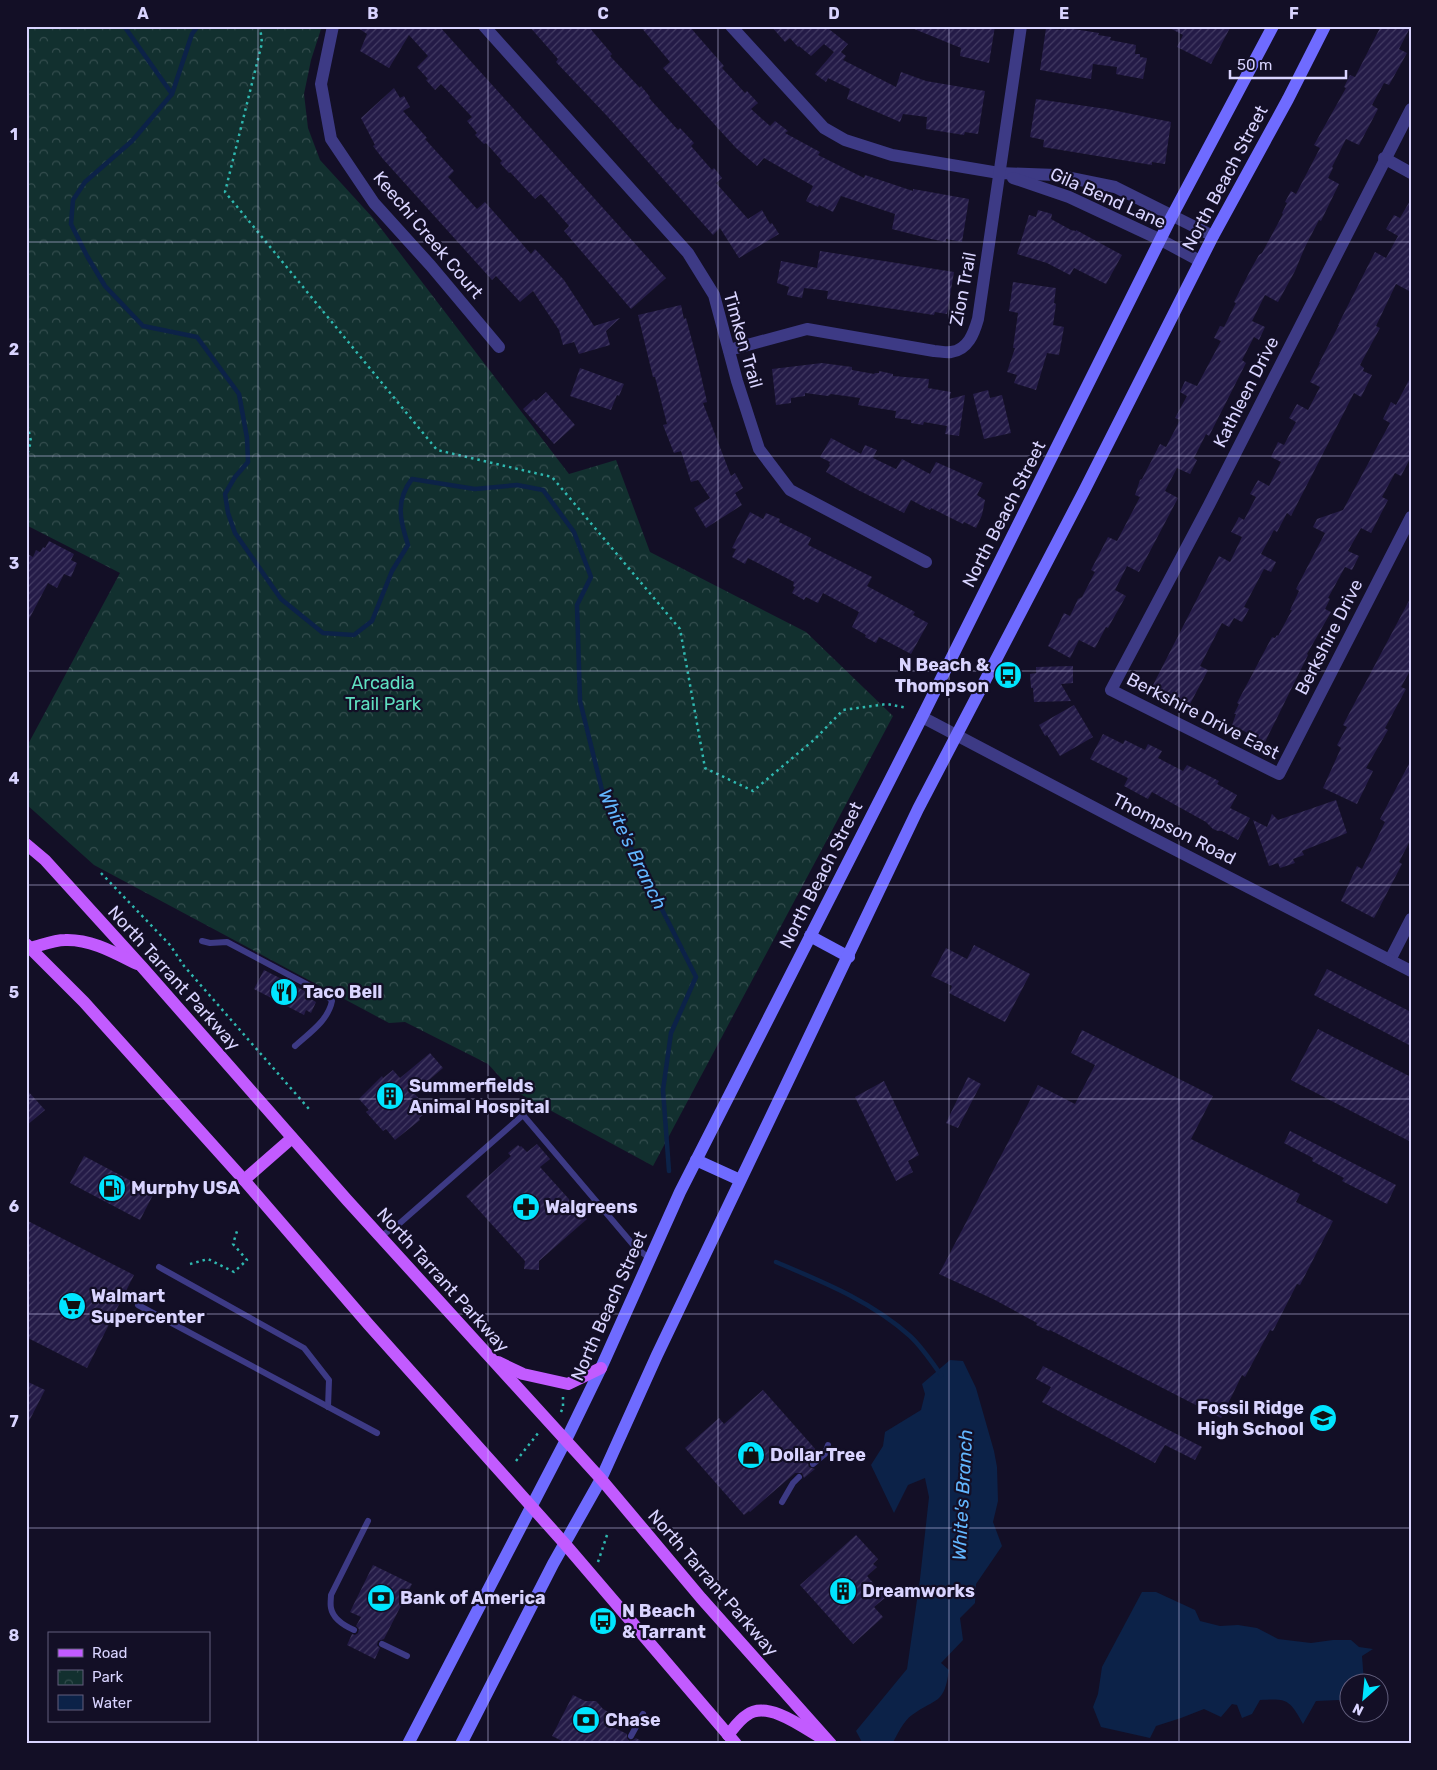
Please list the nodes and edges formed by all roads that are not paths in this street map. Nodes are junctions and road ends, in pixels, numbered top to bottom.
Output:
1 (333, 26) edge
2 (484, 26) edge
3 (731, 26) edge
4 (1021, 26) edge
5 (1273, 26) edge
6 (1325, 26) edge
7 (1411, 109) edge
8 (1384, 158) junction
9 (999, 173) junction
10 (1411, 173) edge
11 (1172, 216) junction
12 (1213, 236) junction
13 (1161, 240) junction
14 (1200, 261) junction
15 (499, 347) dead end
16 (729, 350) junction
17 (1411, 517) edge
18 (926, 562) dead end
19 (1111, 690) joint
20 (922, 716) junction
21 (957, 734) junction
22 (1279, 774) joint
23 (26, 844) edge
24 (1411, 919) edge
25 (810, 936) junction
26 (202, 942) dead end
27 (28, 946) edge
28 (849, 957) junction
29 (1390, 960) junction
30 (143, 968) junction
31 (1411, 971) edge
32 (295, 1046) dead end
33 (292, 1138) junction
34 (696, 1160) junction
35 (244, 1180) junction
36 (740, 1180) junction
37 (380, 1237) junction
38 (649, 1258) junction
39 (159, 1267) dead end
40 (138, 1305) dead end
41 (492, 1359) junction
42 (601, 1368) junction
43 (328, 1407) junction
44 (377, 1432) dead end
45 (566, 1440) junction
46 (828, 1445) dead end
47 (813, 1464) dead end
48 (799, 1477) dead end
49 (601, 1479) junction
50 (782, 1502) dead end
51 (531, 1507) junction
52 (368, 1522) dead end
53 (565, 1544) junction
54 (354, 1630) dead end
55 (382, 1644) dead end
56 (407, 1656) dead end
57 (642, 1714) dead end
58 (631, 1736) dead end
59 (732, 1739) edge
60 (408, 1744) edge
61 (462, 1744) edge
62 (830, 1744) edge

1 - 15 street, Keechi Creek Court
2 - 16 street, Timken Trail
3 - 9 street, Gila Bend Lane
4 - 9 street, Zion Trail
5 - 11 main road, North Beach Street
6 - 12 main road, North Beach Street
7 - 8 street, Kathleen Drive
8 - 10 street
8 - 19 street, Kathleen Drive
9 - 11 street, Gila Bend Lane
9 - 13 street, Gila Bend Lane
9 - 16 street, Zion Trail
11 - 12 street, Gila Bend Lane
11 - 13 main road, North Beach Street
12 - 14 main road, North Beach Street
13 - 14 street, Gila Bend Lane
13 - 20 main road, North Beach Street
14 - 21 main road, North Beach Street
16 - 18 street, Timken Trail
17 - 22 street, Berkshire Drive
19 - 22 street, Berkshire Drive East
20 - 21 street, Thompson Road
20 - 25 main road, North Beach Street
21 - 28 main road, North Beach Street
21 - 29 street, Thompson Road
23 - 30 main road, North Tarrant Parkway
24 - 29 street
25 - 28 main road
25 - 34 main road, North Beach Street
26 - 32 lane
27 - 30 main road
27 - 35 main road
28 - 36 main road, North Beach Street
29 - 31 street, Thompson Road
30 - 33 main road, North Tarrant Parkway
33 - 35 main road
33 - 37 main road, North Tarrant Parkway
34 - 36 main road
34 - 38 main road, North Beach Street
35 - 51 main road
36 - 49 main road, North Beach Street
37 - 38 lane
37 - 41 main road, North Tarrant Parkway
38 - 42 main road, North Beach Street
39 - 43 lane
40 - 43 lane
41 - 42 main road
41 - 45 main road, North Tarrant Parkway
42 - 45 main road, North Beach Street
43 - 44 lane
45 - 49 main road, North Tarrant Parkway
45 - 51 main road, North Beach Street
46 - 47 lane
48 - 50 lane
49 - 53 main road, North Beach Street
49 - 62 main road, North Tarrant Parkway
51 - 53 main road
51 - 60 main road, North Beach Street
52 - 54 lane
53 - 59 main road
53 - 61 main road, North Beach Street
55 - 56 lane
57 - 58 lane
59 - 62 main road

